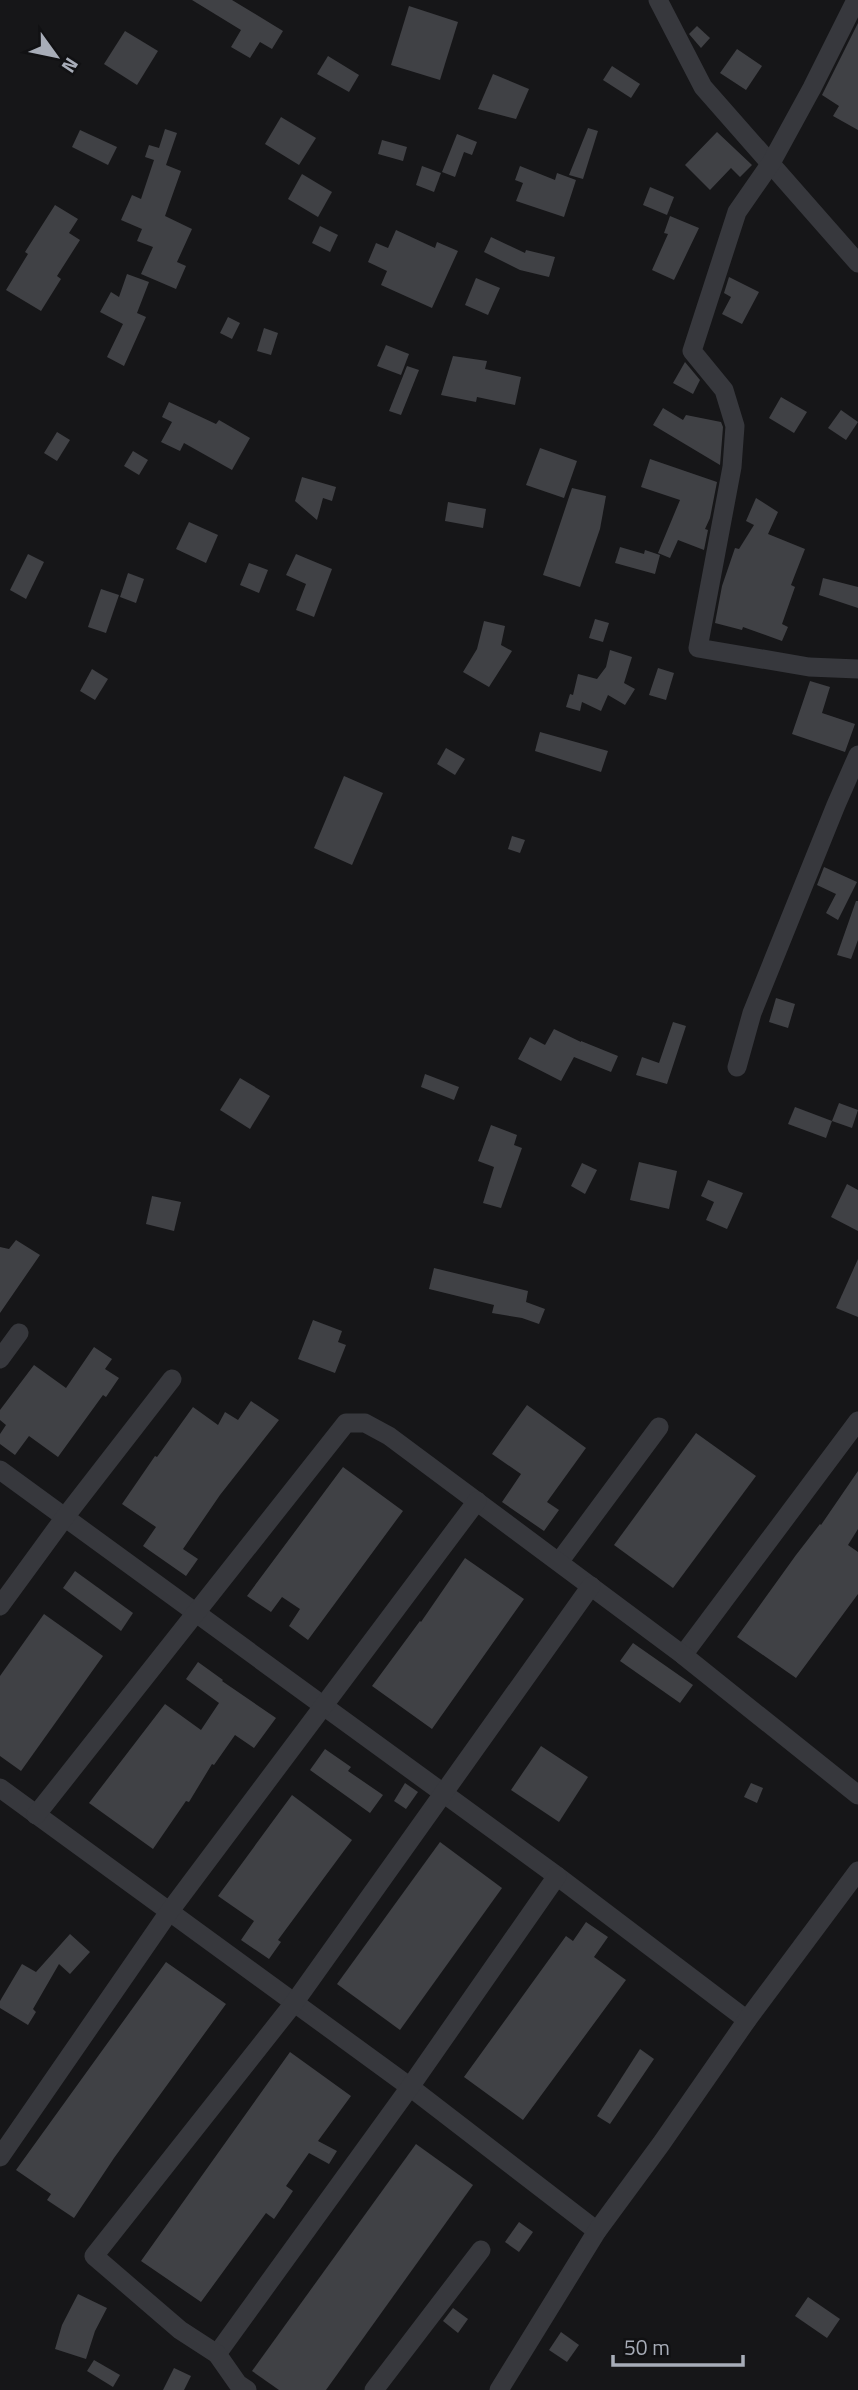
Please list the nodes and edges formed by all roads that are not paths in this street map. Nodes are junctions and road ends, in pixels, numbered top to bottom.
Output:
1 (658, 0) edge
2 (856, 0) edge
3 (771, 163) junction
4 (858, 263) edge
5 (858, 669) edge
6 (858, 755) edge
7 (737, 1067) dead end
8 (19, 1333) dead end
9 (0, 1359) edge
10 (173, 1379) dead end
11 (858, 1420) edge
12 (659, 1427) dead end
13 (0, 1470) edge
14 (477, 1501) junction
15 (65, 1517) junction
16 (559, 1562) junction
17 (591, 1586) junction
18 (0, 1606) edge
19 (197, 1611) junction
20 (683, 1655) junction
21 (324, 1706) junction
22 (0, 1788) edge
23 (442, 1794) junction
24 (858, 1794) edge
25 (36, 1815) junction
26 (858, 1871) edge
27 (557, 1876) junction
28 (169, 1912) junction
29 (294, 2003) junction
30 (747, 2020) junction
31 (410, 2087) junction
32 (0, 2157) edge
33 (597, 2231) junction
34 (481, 2250) dead end
35 (217, 2354) junction
36 (247, 2390) edge
37 (374, 2390) edge
38 (499, 2390) edge

1 - 3 street
2 - 3 street
3 - 4 street
3 - 5 street
6 - 7 street
8 - 9 street
10 - 15 street
11 - 20 street
12 - 16 street
13 - 15 street
14 - 16 street
14 - 19 street
14 - 21 street
15 - 18 street
15 - 19 street
16 - 17 street
17 - 20 street
17 - 23 street
19 - 21 street
19 - 25 street
20 - 24 street
21 - 23 street
21 - 28 street
22 - 25 street
23 - 27 street
23 - 29 street
25 - 28 street
26 - 30 street
27 - 30 street
27 - 31 street
28 - 29 street
28 - 32 street
29 - 31 street
29 - 35 street
30 - 33 street
31 - 33 street
31 - 35 street
33 - 38 street
34 - 37 street
35 - 36 street

